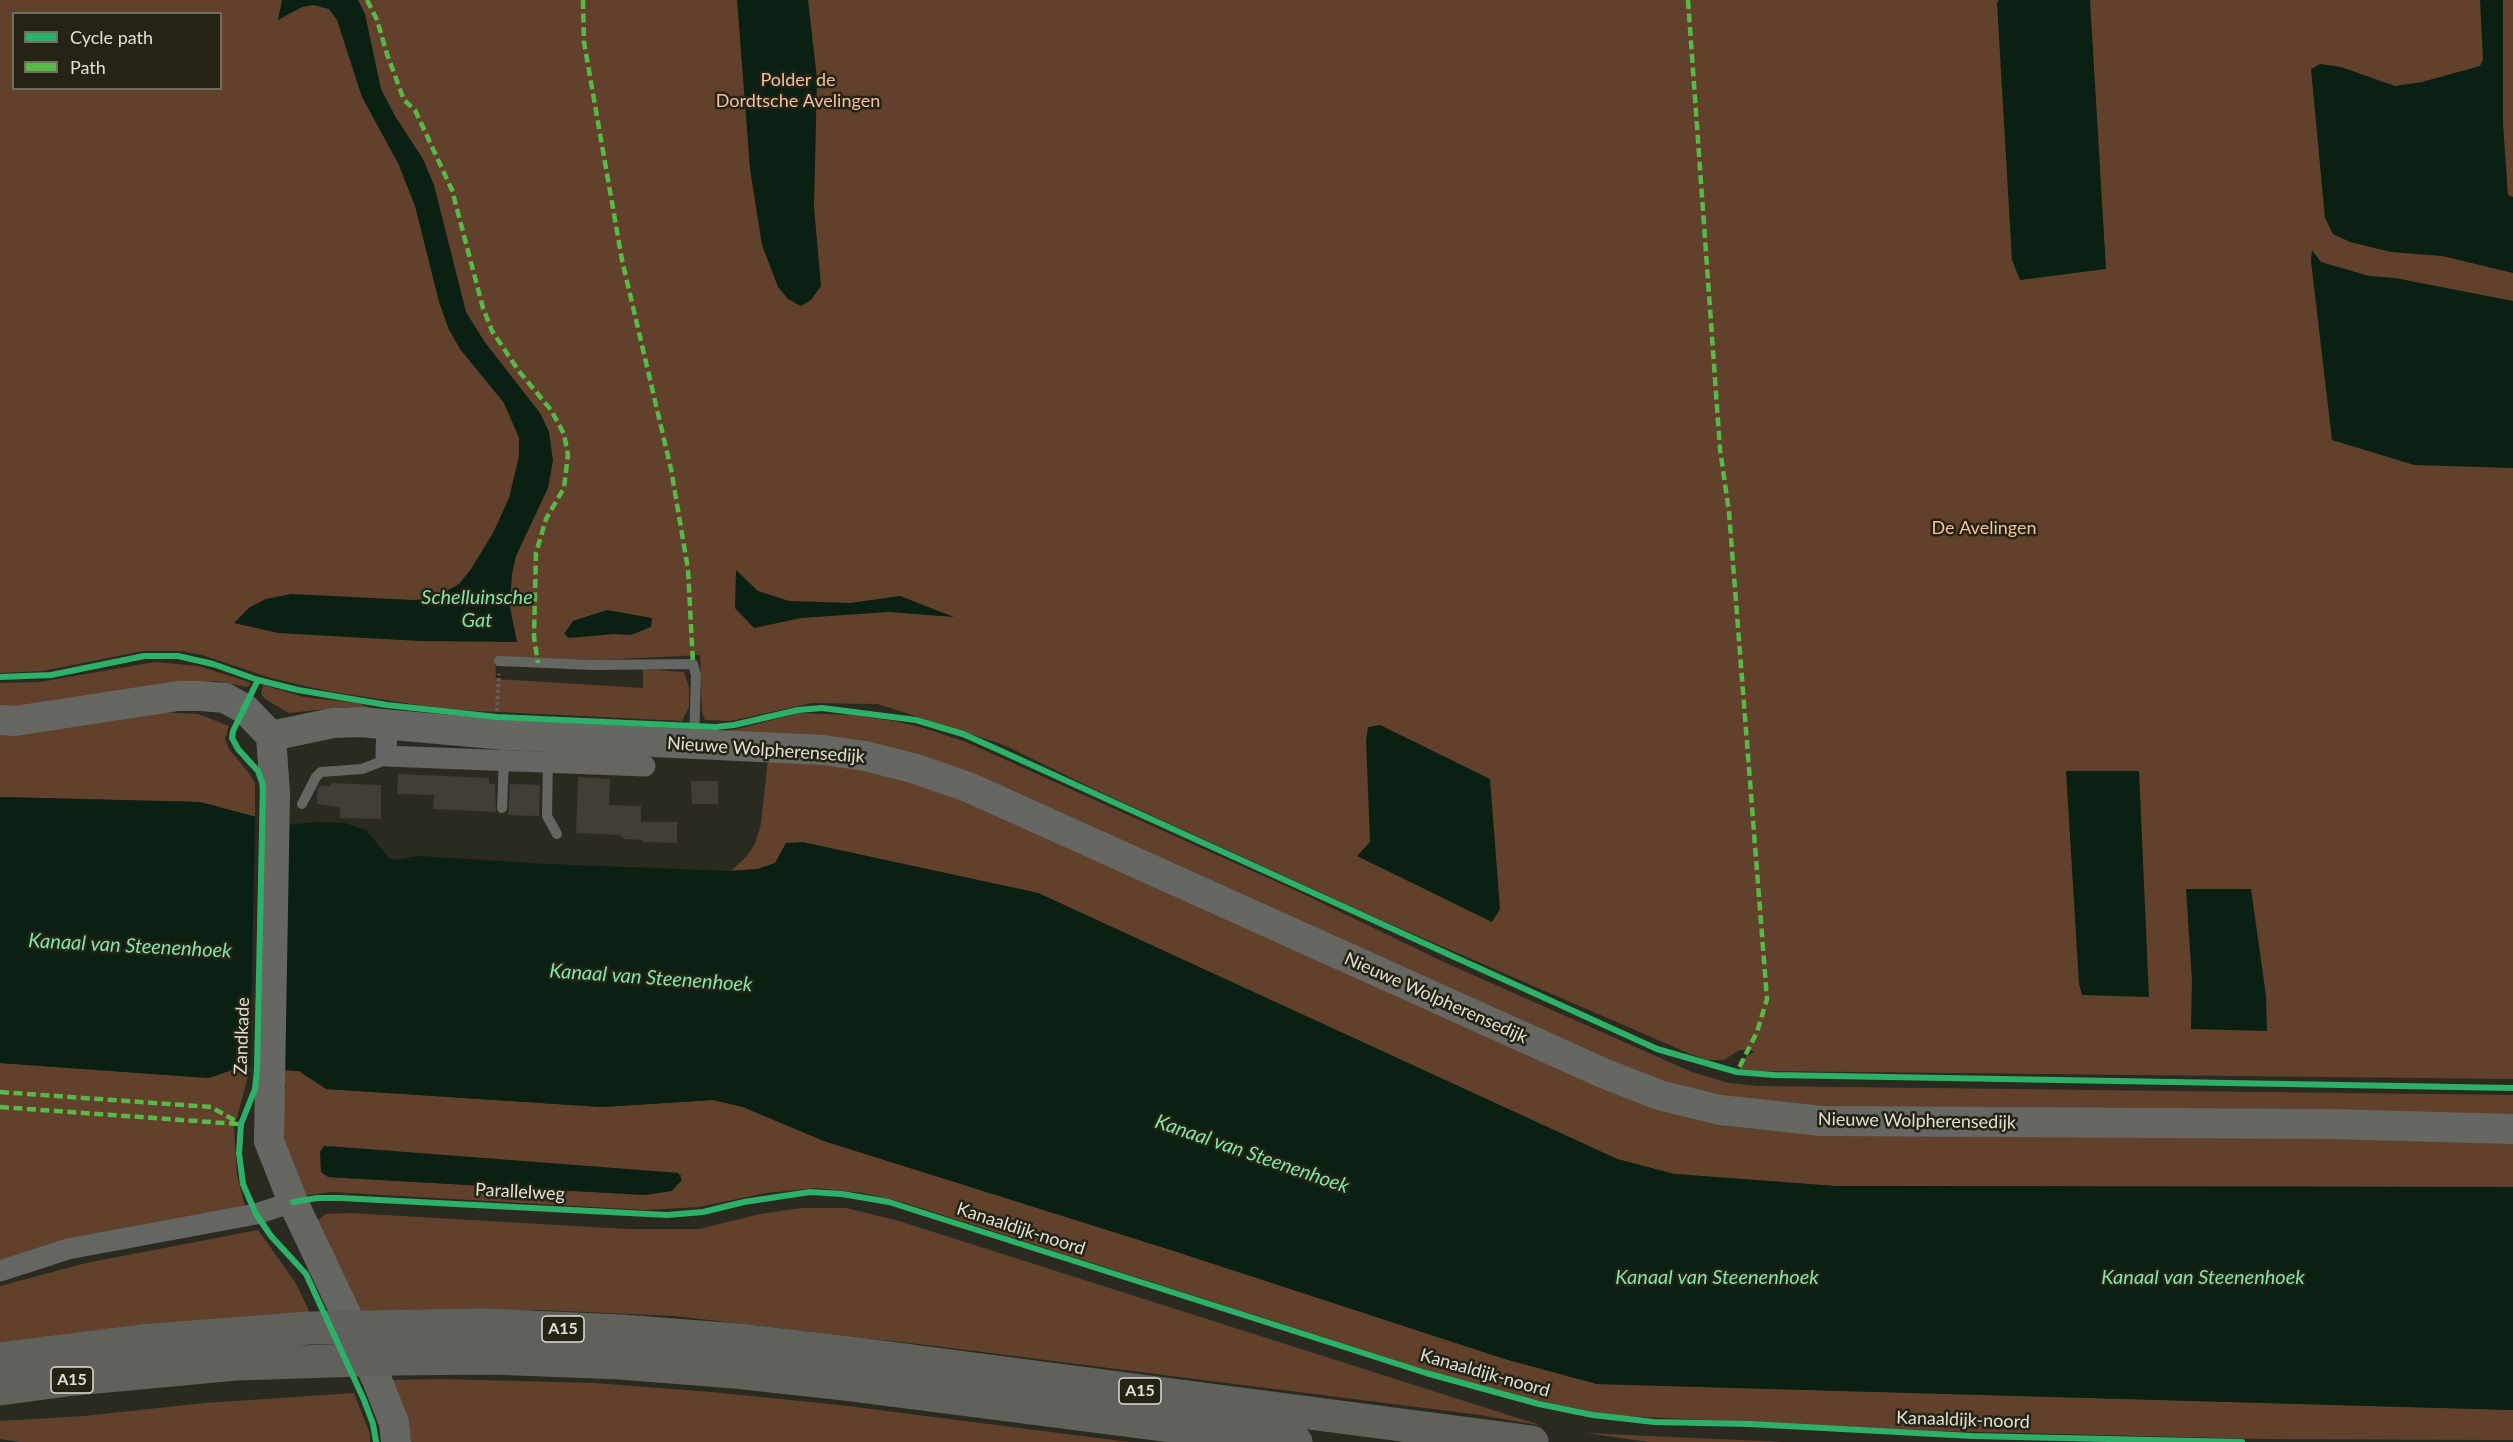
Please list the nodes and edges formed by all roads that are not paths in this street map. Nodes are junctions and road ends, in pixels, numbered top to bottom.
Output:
1 (499, 661) road end
2 (0, 720) edge
3 (387, 724) junction
4 (498, 732) junction
5 (272, 736) junction
6 (694, 744) junction
7 (549, 749) junction
8 (386, 756) junction
9 (645, 766) dead end
10 (289, 799) junction
11 (502, 808) dead end
12 (557, 834) dead end
13 (2513, 1129) edge
14 (293, 1202) junction
15 (0, 1271) edge
16 (142, 1356) junction
17 (0, 1359) edge
18 (0, 1389) edge
19 (396, 1442) edge
20 (1296, 1442) edge
21 (1532, 1442) edge

1 - 6 lane
2 - 5 street
3 - 4 street, Nieuwe Wolpherensedijk
3 - 5 street, Nieuwe Wolpherensedijk
3 - 8 street
4 - 7 street, Nieuwe Wolpherensedijk
4 - 8 street, Nieuwe Wolpherensedijk
4 - 11 lane
5 - 10 street, Zandkade
6 - 7 street, Nieuwe Wolpherensedijk
6 - 13 street, Nieuwe Wolpherensedijk
7 - 9 street, Nieuwe Wolpherensedijk
7 - 12 lane
8 - 10 lane
10 - 14 street, Zandkade
14 - 15 street
14 - 19 street, Zandkade
16 - 17 highway, A15
16 - 18 highway, A15
16 - 20 highway, A15
16 - 21 highway, A15

